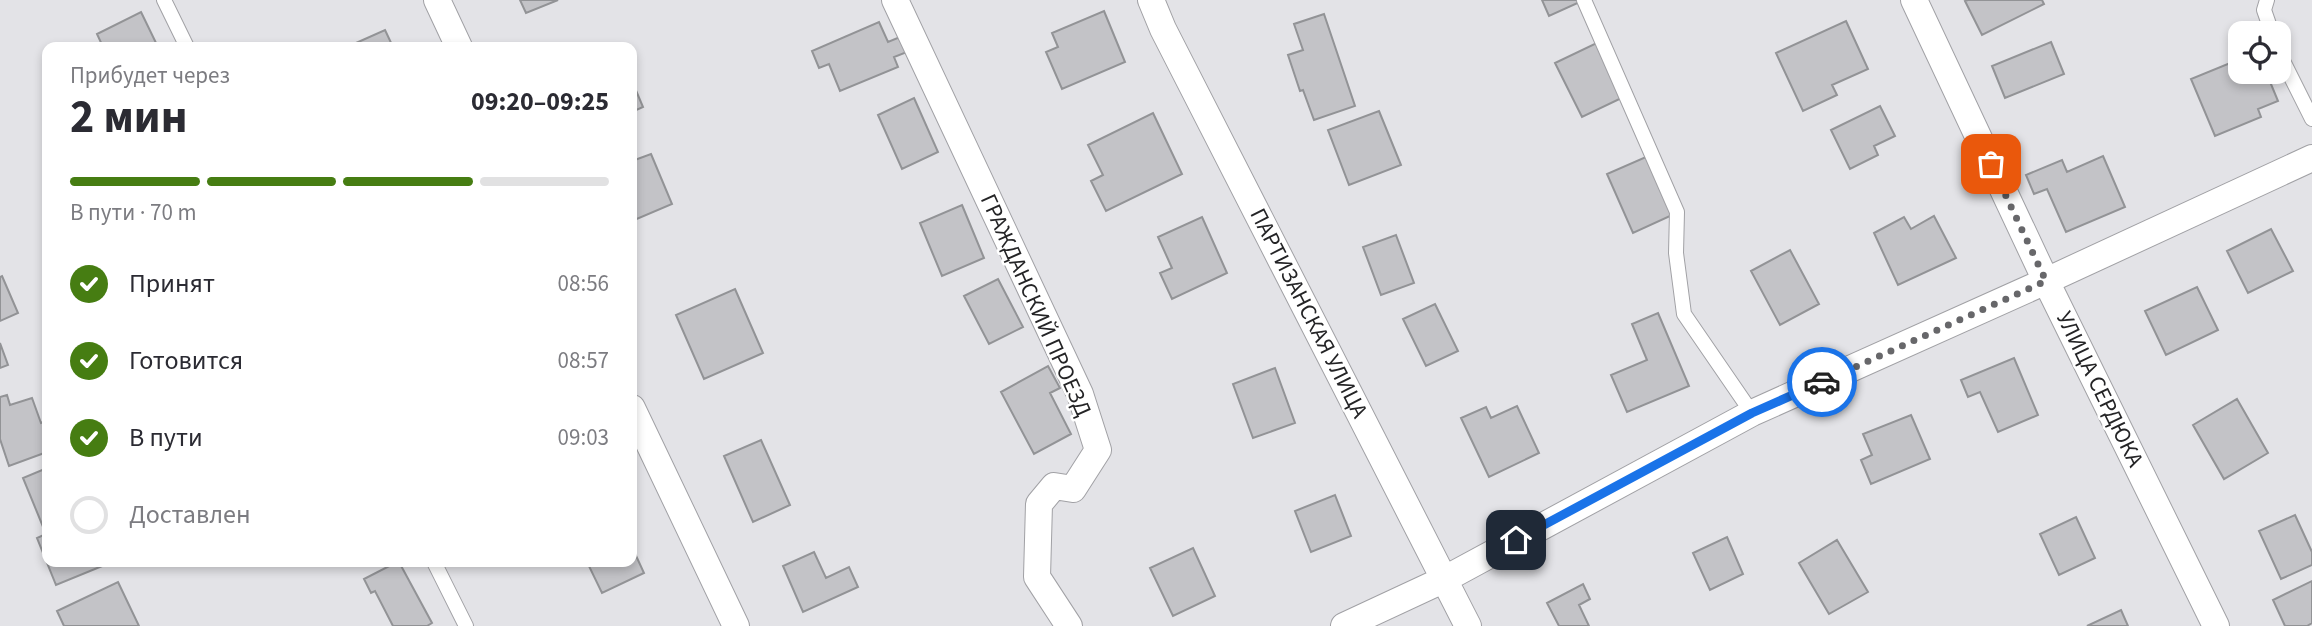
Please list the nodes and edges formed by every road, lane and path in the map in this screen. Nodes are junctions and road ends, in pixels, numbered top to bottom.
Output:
1 (164, 0) edge
2 (437, 0) edge
3 (895, 0) edge
4 (1151, 0) edge
5 (1584, 0) edge
6 (1914, 0) edge
7 (2267, 0) edge
8 (2268, 21) edge
9 (185, 42) edge
10 (457, 42) edge
11 (2291, 77) edge
12 (2312, 119) edge
13 (2312, 158) edge
14 (2046, 281) junction
15 (1752, 413) junction
16 (637, 418) edge
17 (436, 567) edge
18 (1445, 579) junction
19 (466, 626) edge
20 (736, 626) edge
21 (1069, 626) edge
22 (1344, 626) edge
23 (1468, 626) edge
24 (2216, 626) edge

1 - 9 lane
2 - 10 street
3 - 21 street, ГРАЖДАНСКИЙ ПРОЕЗД
4 - 18 street, ПАРТИЗАНСКАЯ УЛИЦА
5 - 15 lane
6 - 14 street, УЛИЦА СЕРДЮКА
7 - 8 lane
11 - 12 lane
13 - 14 street
14 - 15 street
14 - 24 street, УЛИЦА СЕРДЮКА
15 - 18 street
16 - 20 street
17 - 19 lane
18 - 22 street
18 - 23 street, ПАРТИЗАНСКАЯ УЛИЦА

